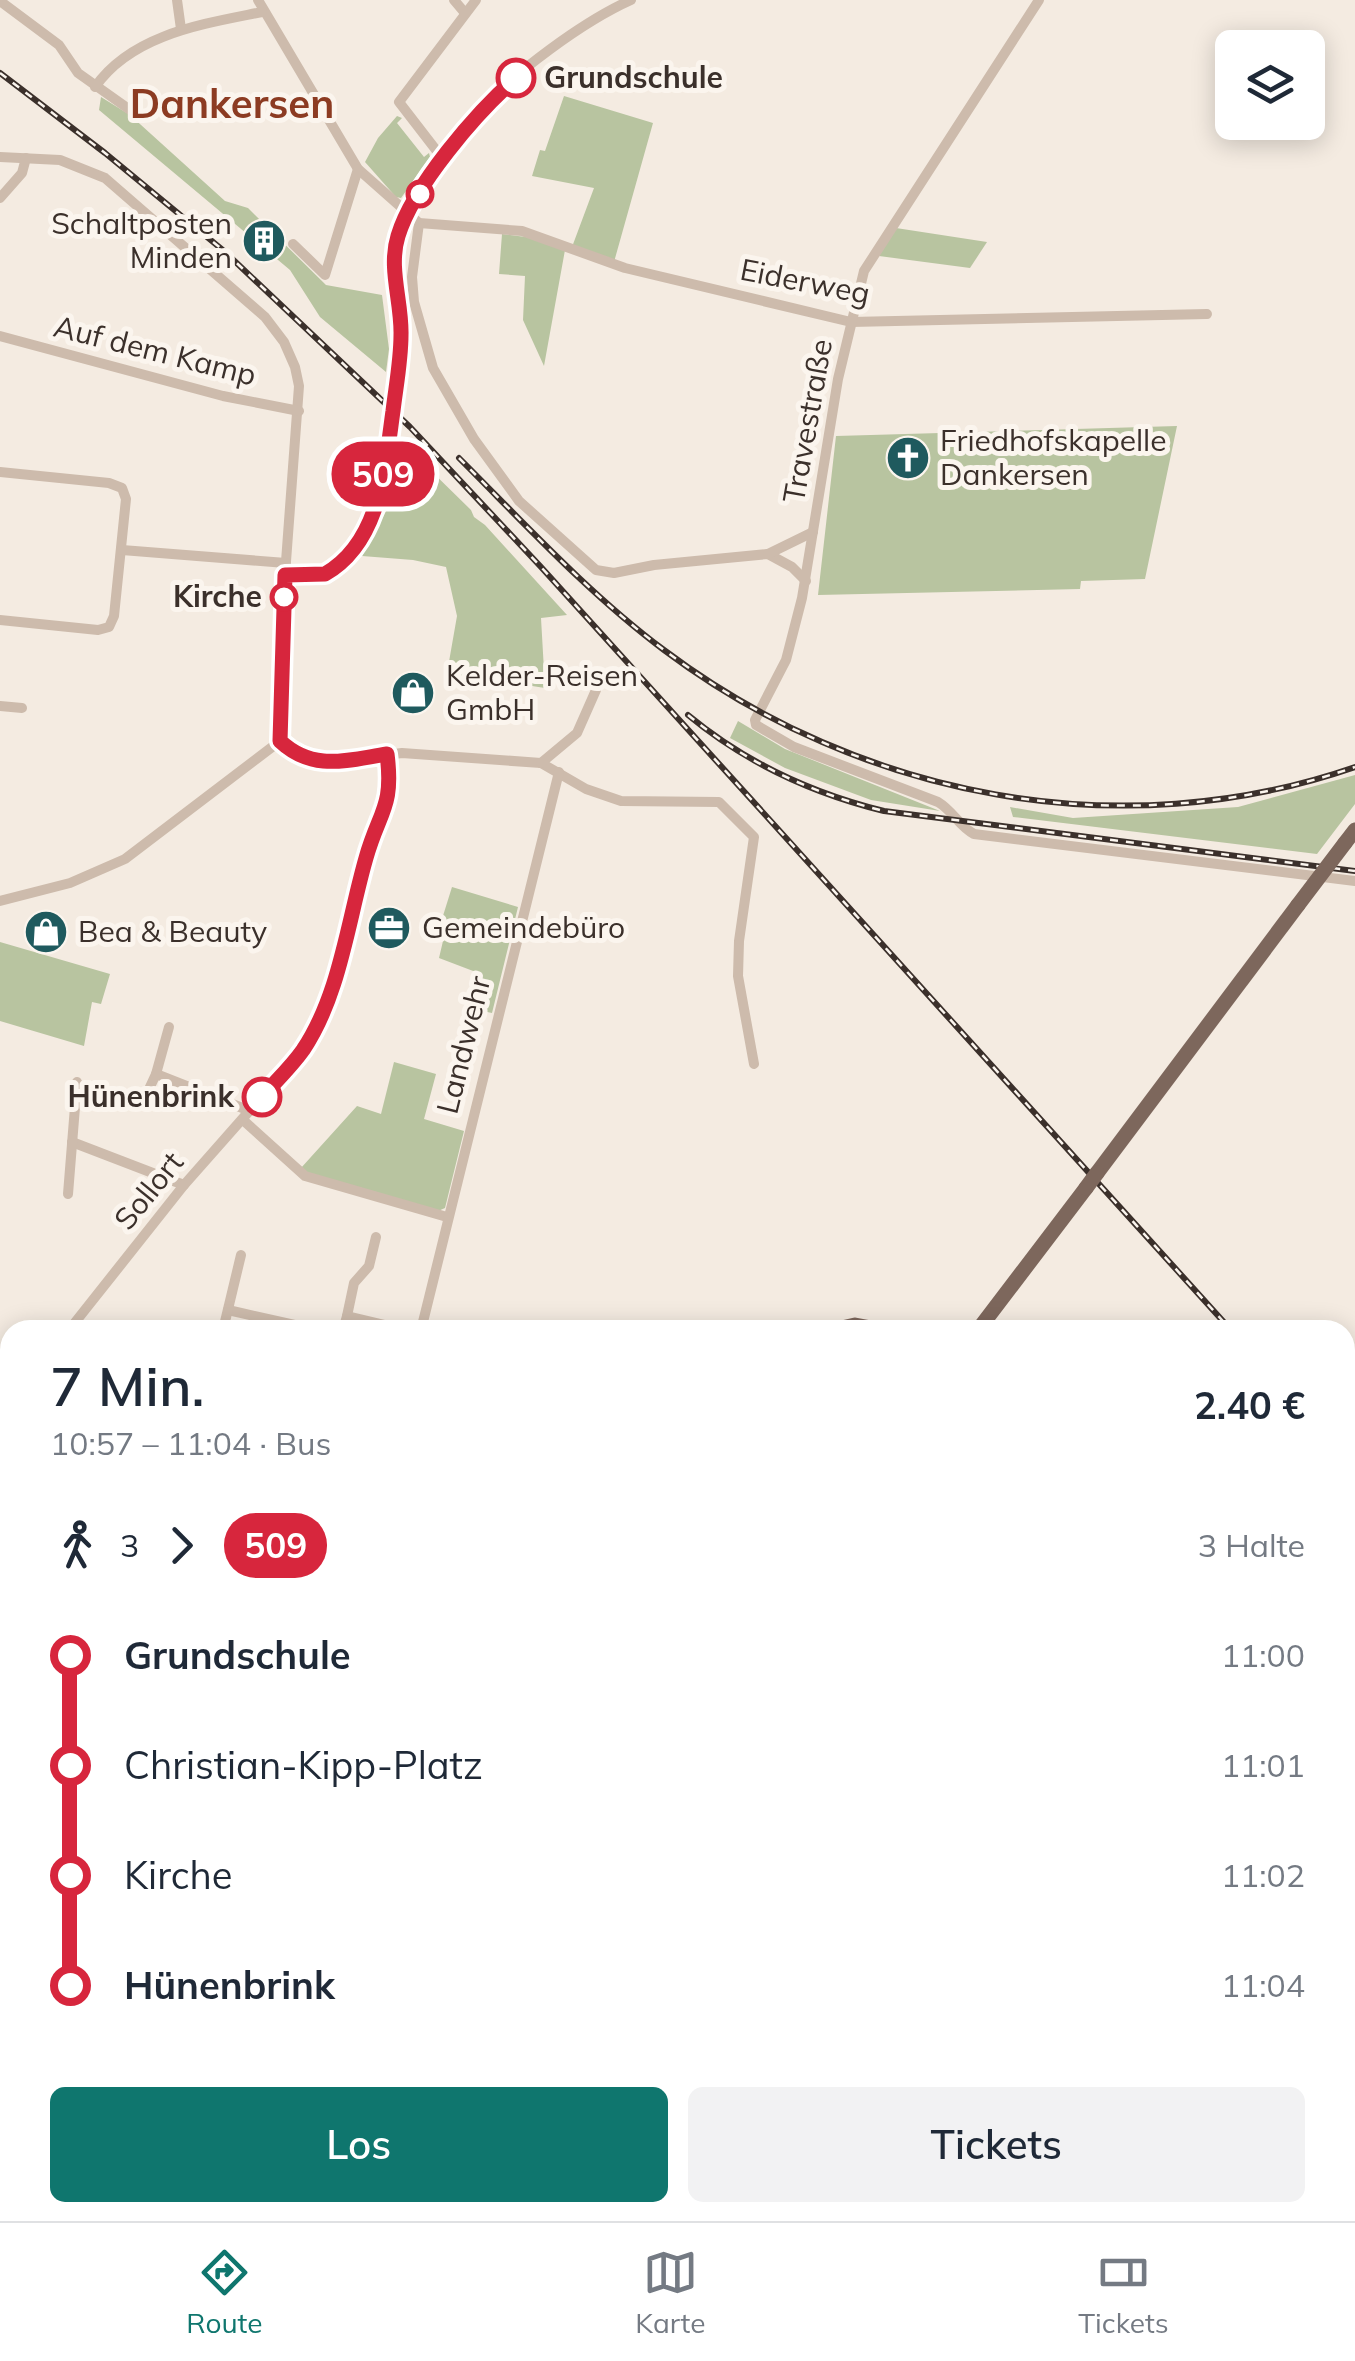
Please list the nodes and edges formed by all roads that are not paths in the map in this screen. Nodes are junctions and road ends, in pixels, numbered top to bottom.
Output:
1 (177, 0) edge
2 (454, 0) edge
3 (476, 0) edge
4 (631, 0) edge
5 (1038, 0) edge
6 (0, 1) edge
7 (260, 6) edge
8 (465, 13) junction
9 (181, 29) junction
10 (95, 86) junction
11 (133, 112) dead end
12 (0, 158) edge
13 (26, 158) junction
14 (443, 159) junction
15 (358, 169) junction
16 (0, 198) edge
17 (406, 216) junction
18 (418, 224) junction
19 (293, 244) dead end
20 (1207, 314) dead end
21 (851, 322) junction
22 (0, 336) edge
23 (299, 411) junction
24 (0, 472) edge
25 (814, 532) junction
26 (122, 550) junction
27 (768, 554) junction
28 (285, 569) junction
29 (806, 581) junction
30 (0, 620) edge
31 (596, 690) dead end
32 (0, 706) edge
33 (22, 708) dead end
34 (280, 741) junction
35 (387, 754) junction
36 (540, 763) junction
37 (558, 772) junction
38 (1350, 836) edge
39 (1355, 881) edge
40 (0, 901) edge
41 (168, 1027) dead end
42 (754, 1064) dead end
43 (156, 1074) junction
44 (77, 1082) dead end
45 (143, 1102) dead end
46 (246, 1115) junction
47 (72, 1142) junction
48 (184, 1184) junction
49 (68, 1194) dead end
50 (448, 1217) junction
51 (376, 1237) dead end
52 (241, 1254) dead end
53 (228, 1310) junction
54 (346, 1316) junction
55 (77, 1320) edge
56 (226, 1320) edge
57 (272, 1320) edge
58 (345, 1320) edge
59 (363, 1320) edge
60 (423, 1320) edge
61 (983, 1320) edge

1 - 9 street
2 - 8 street
3 - 8 street
4 - 14 street
5 - 21 street, Travestraße
6 - 10 street
7 - 9 street
7 - 15 street, Eiderweg
8 - 14 street
9 - 10 street
10 - 11 street
12 - 13 street
13 - 16 street
13 - 23 street
14 - 17 street
15 - 17 street, Eiderweg
15 - 19 street
17 - 18 street, Eiderweg
17 - 28 street
18 - 21 street, Eiderweg
18 - 27 street
20 - 21 street, Eiderweg
21 - 25 street, Travestraße
22 - 23 street, Auf dem Kamp
23 - 28 street
24 - 26 street
25 - 27 street
25 - 29 street, Travestraße
26 - 28 street
26 - 30 street
27 - 29 street
28 - 34 street
29 - 39 street, Travestraße
31 - 36 street
32 - 33 street
34 - 35 street
34 - 40 street
35 - 36 street
35 - 46 street, Sollort
36 - 37 street
37 - 42 street
37 - 50 street, Landwehr
38 - 61 main road, bridge
41 - 43 street
43 - 45 street
43 - 46 street
44 - 47 street
46 - 48 street, Sollort
46 - 50 street
47 - 48 street
47 - 49 street
48 - 55 street, Sollort
50 - 60 street, Landwehr
51 - 54 street
52 - 53 street
53 - 56 street
53 - 57 street
54 - 58 street
54 - 59 street

